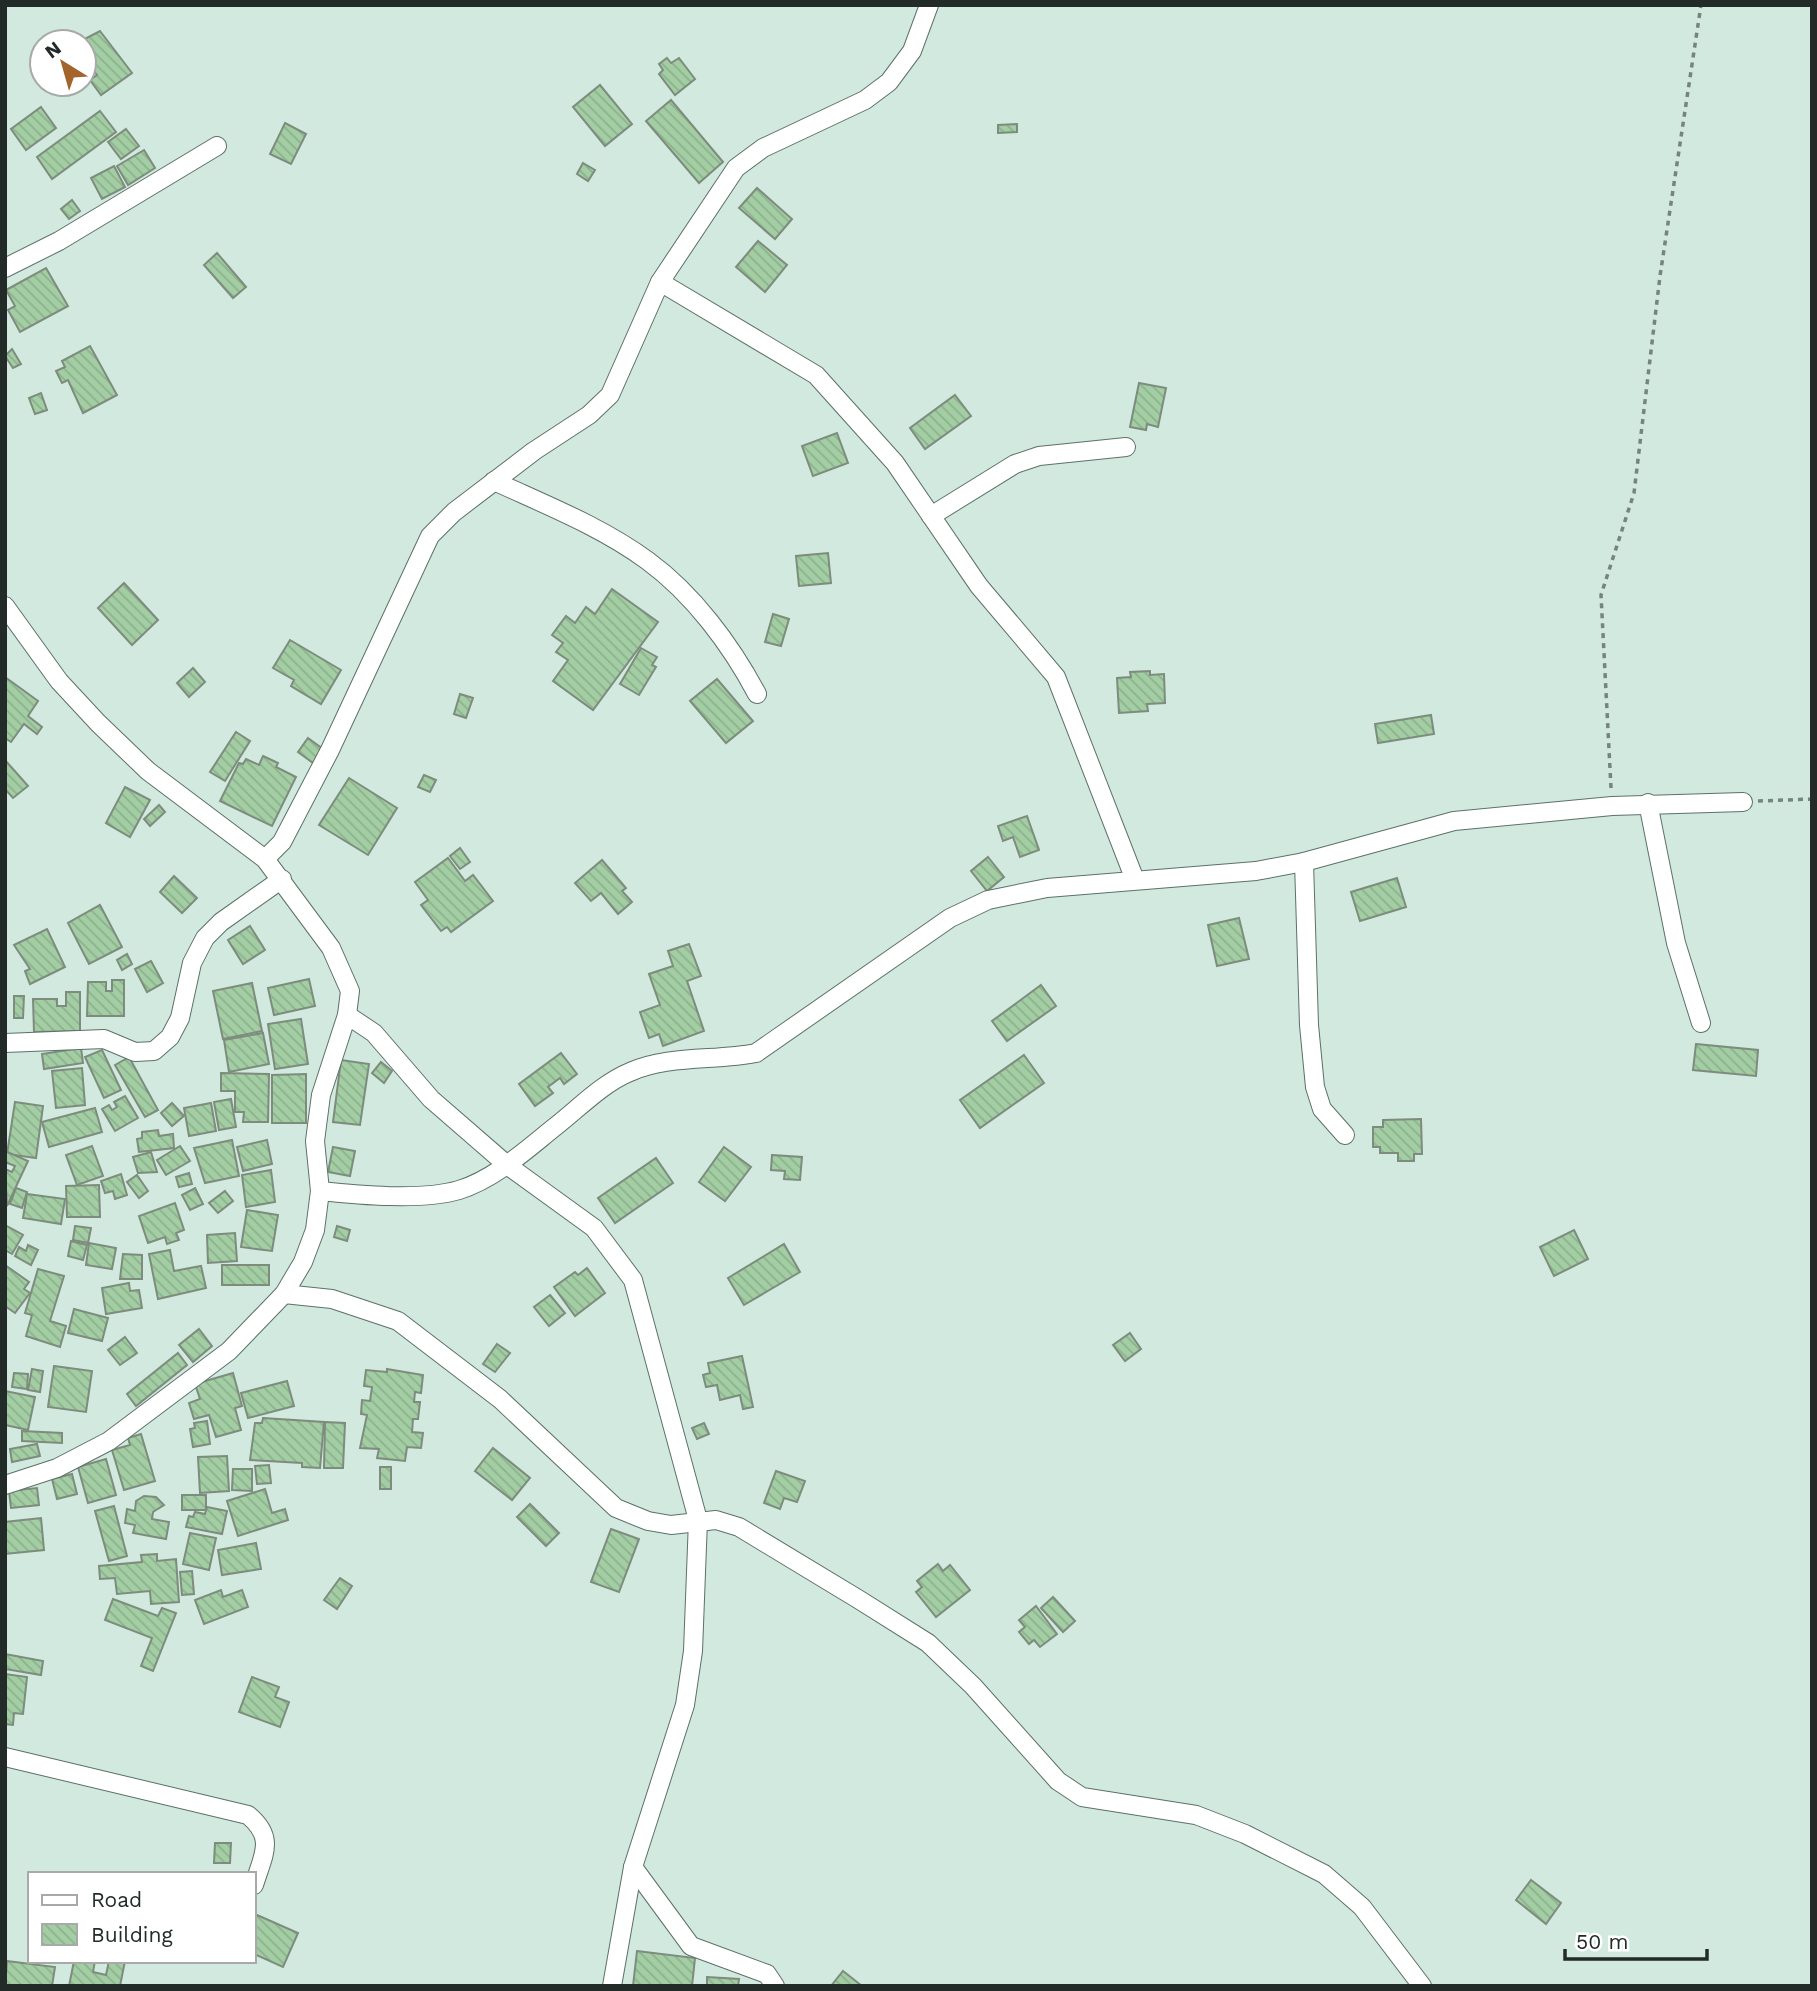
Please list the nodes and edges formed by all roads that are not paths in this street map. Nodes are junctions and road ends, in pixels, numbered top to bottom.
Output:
1 (929, 5) edge
2 (217, 146) dead end
3 (5, 268) edge
4 (660, 282) junction
5 (1126, 447) dead end
6 (494, 481) junction
7 (931, 516) junction
8 (7, 612) edge
9 (757, 694) dead end
10 (1743, 802) road end
11 (1648, 803) junction
12 (265, 859) junction
13 (1304, 862) junction
14 (282, 879) junction
15 (1135, 880) junction
16 (347, 1014) junction
17 (1701, 1023) dead end
18 (5, 1042) edge
19 (1345, 1135) dead end
20 (508, 1165) junction
21 (320, 1191) junction
22 (284, 1294) junction
23 (5, 1485) edge
24 (698, 1520) junction
25 (5, 1757) edge
26 (633, 1867) junction
27 (256, 1878) edge
28 (612, 1986) edge
29 (775, 1986) edge
30 (1422, 1986) edge

1 - 4 street
2 - 3 street
4 - 6 street
4 - 7 street
5 - 7 street
6 - 9 street
6 - 12 street
7 - 15 street
8 - 12 street
10 - 11 street
11 - 13 street
11 - 17 street
12 - 14 street
13 - 15 street
13 - 19 street
14 - 16 street
14 - 18 street
15 - 20 street
16 - 20 street
16 - 21 street
20 - 21 street
20 - 24 street
21 - 22 street
22 - 23 street
22 - 24 street
24 - 26 street
24 - 30 street
25 - 27 street
26 - 28 street
26 - 29 street

